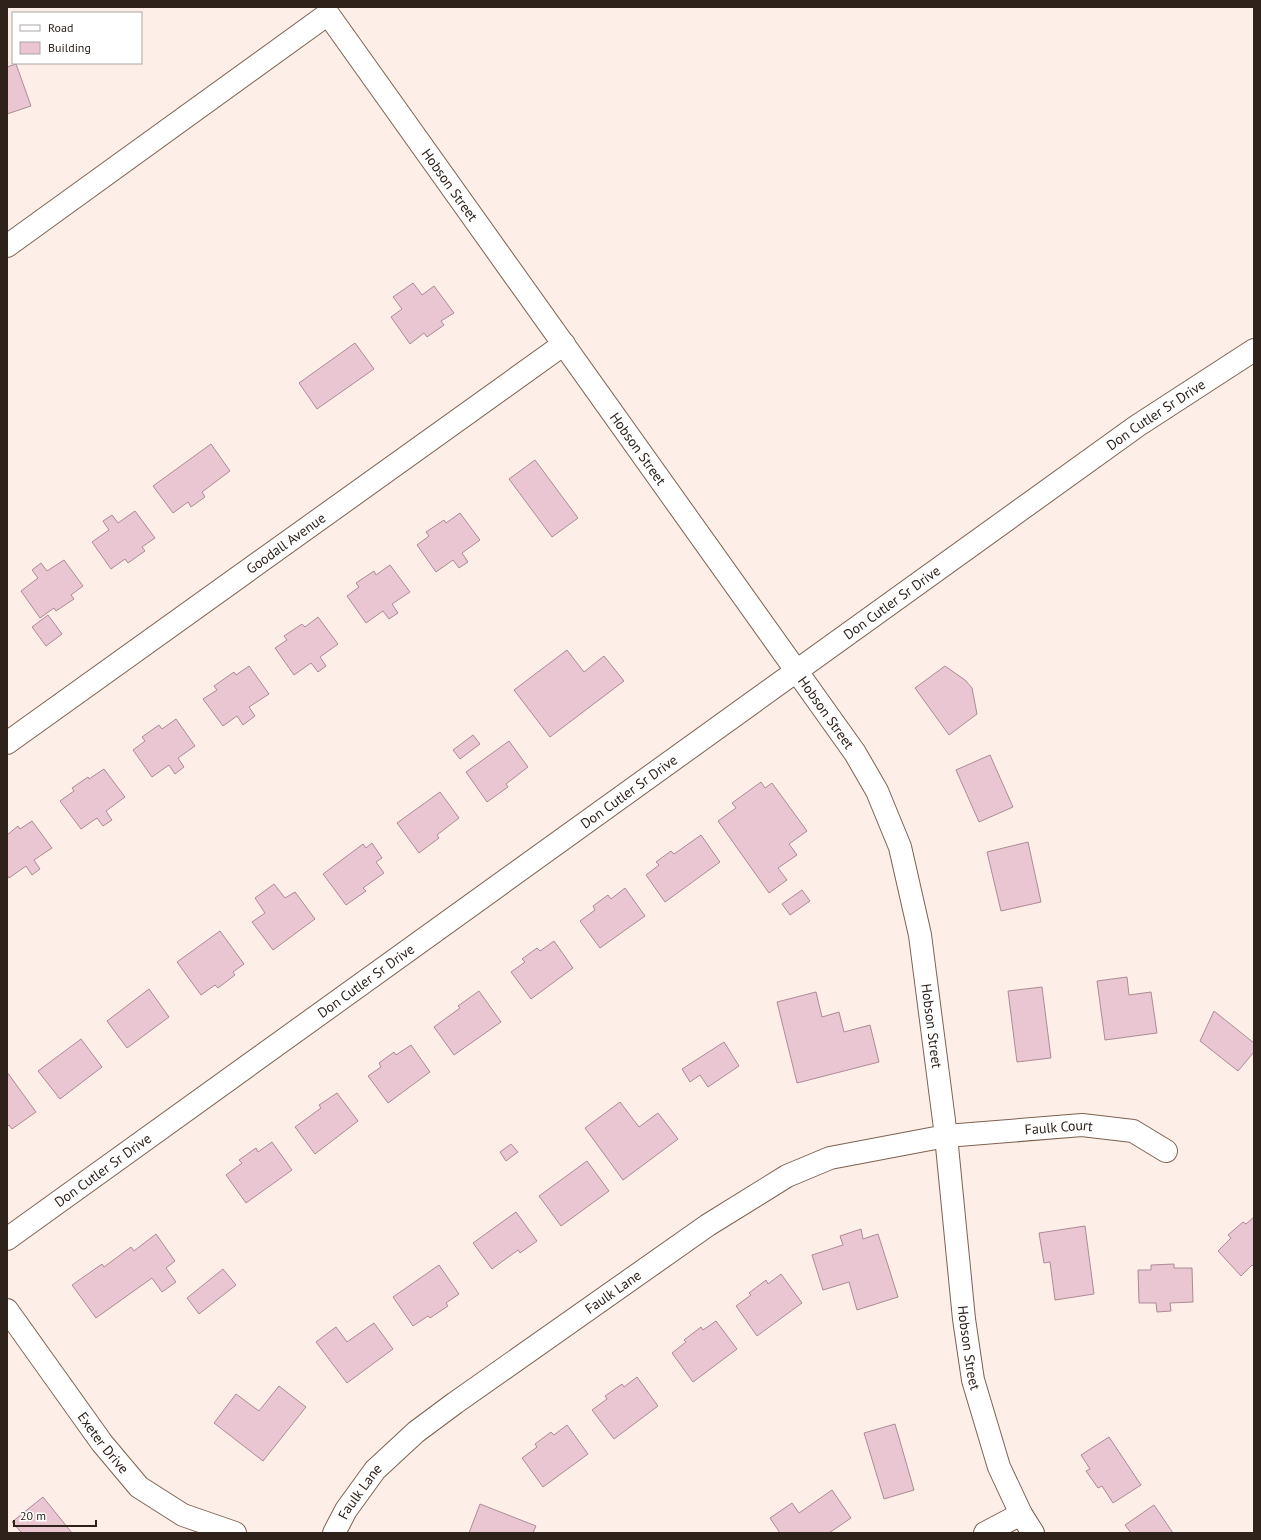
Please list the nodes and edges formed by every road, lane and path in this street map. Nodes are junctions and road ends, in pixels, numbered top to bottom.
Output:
1 (7, 246) edge
2 (564, 344) junction
3 (1254, 350) edge
4 (796, 671) junction
5 (7, 743) edge
6 (946, 1136) junction
7 (1166, 1151) dead end
8 (7, 1239) edge
9 (7, 1310) edge
10 (1021, 1514) junction
11 (234, 1533) edge
12 (334, 1533) edge
13 (985, 1533) edge
14 (1033, 1533) edge

1 - 2 street, Hobson Street
2 - 4 street, Hobson Street
2 - 5 street, Goodall Avenue
3 - 4 street, Don Cutler Sr Drive
4 - 6 street, Hobson Street
4 - 8 street, Don Cutler Sr Drive
6 - 7 street, Faulk Court
6 - 10 street, Hobson Street
6 - 12 street, Faulk Lane
9 - 11 street, Exeter Drive
10 - 13 street
10 - 14 street, Hobson Street

